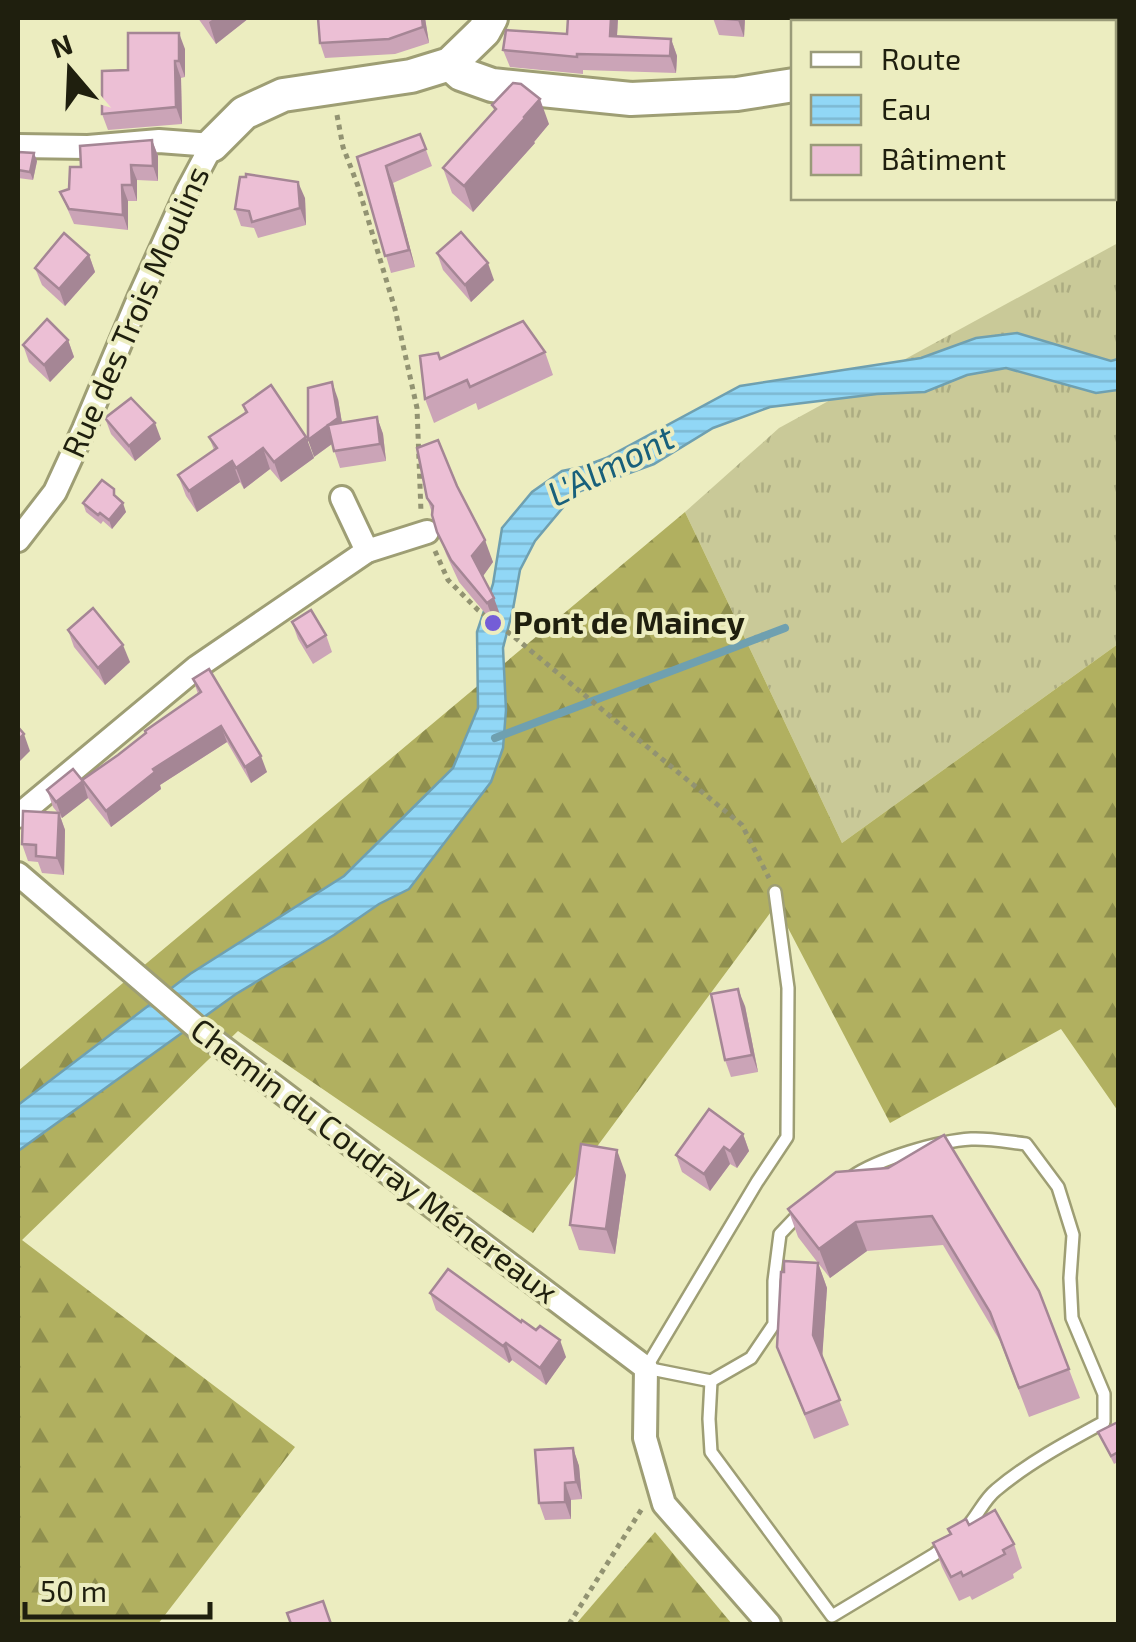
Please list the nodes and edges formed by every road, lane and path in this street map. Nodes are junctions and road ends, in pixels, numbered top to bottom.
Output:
1 (491, 18) edge
2 (450, 64) junction
3 (791, 85) edge
4 (332, 87) junction
5 (212, 144) junction
6 (18, 146) edge
7 (342, 498) dead end
8 (427, 532) junction
9 (18, 540) edge
10 (366, 550) junction
11 (18, 816) edge
12 (18, 874) edge
13 (774, 892) joint
14 (839, 1186) edge
15 (812, 1204) edge
16 (646, 1368) junction
17 (711, 1381) junction
18 (658, 1483) junction
19 (569, 1624) edge
20 (769, 1624) edge

1 - 2 street
2 - 3 street
2 - 4 street
4 - 5 street
4 - 8 path
5 - 6 street, Rue des Trois Moulins
5 - 9 street, Rue des Trois Moulins
7 - 10 street
8 - 10 street
8 - 13 path
10 - 11 street
12 - 16 street, Chemin du Coudray Ménereaux
13 - 16 lane
14 - 17 lane
15 - 17 lane
16 - 17 lane
16 - 18 street
18 - 19 path
18 - 20 street

